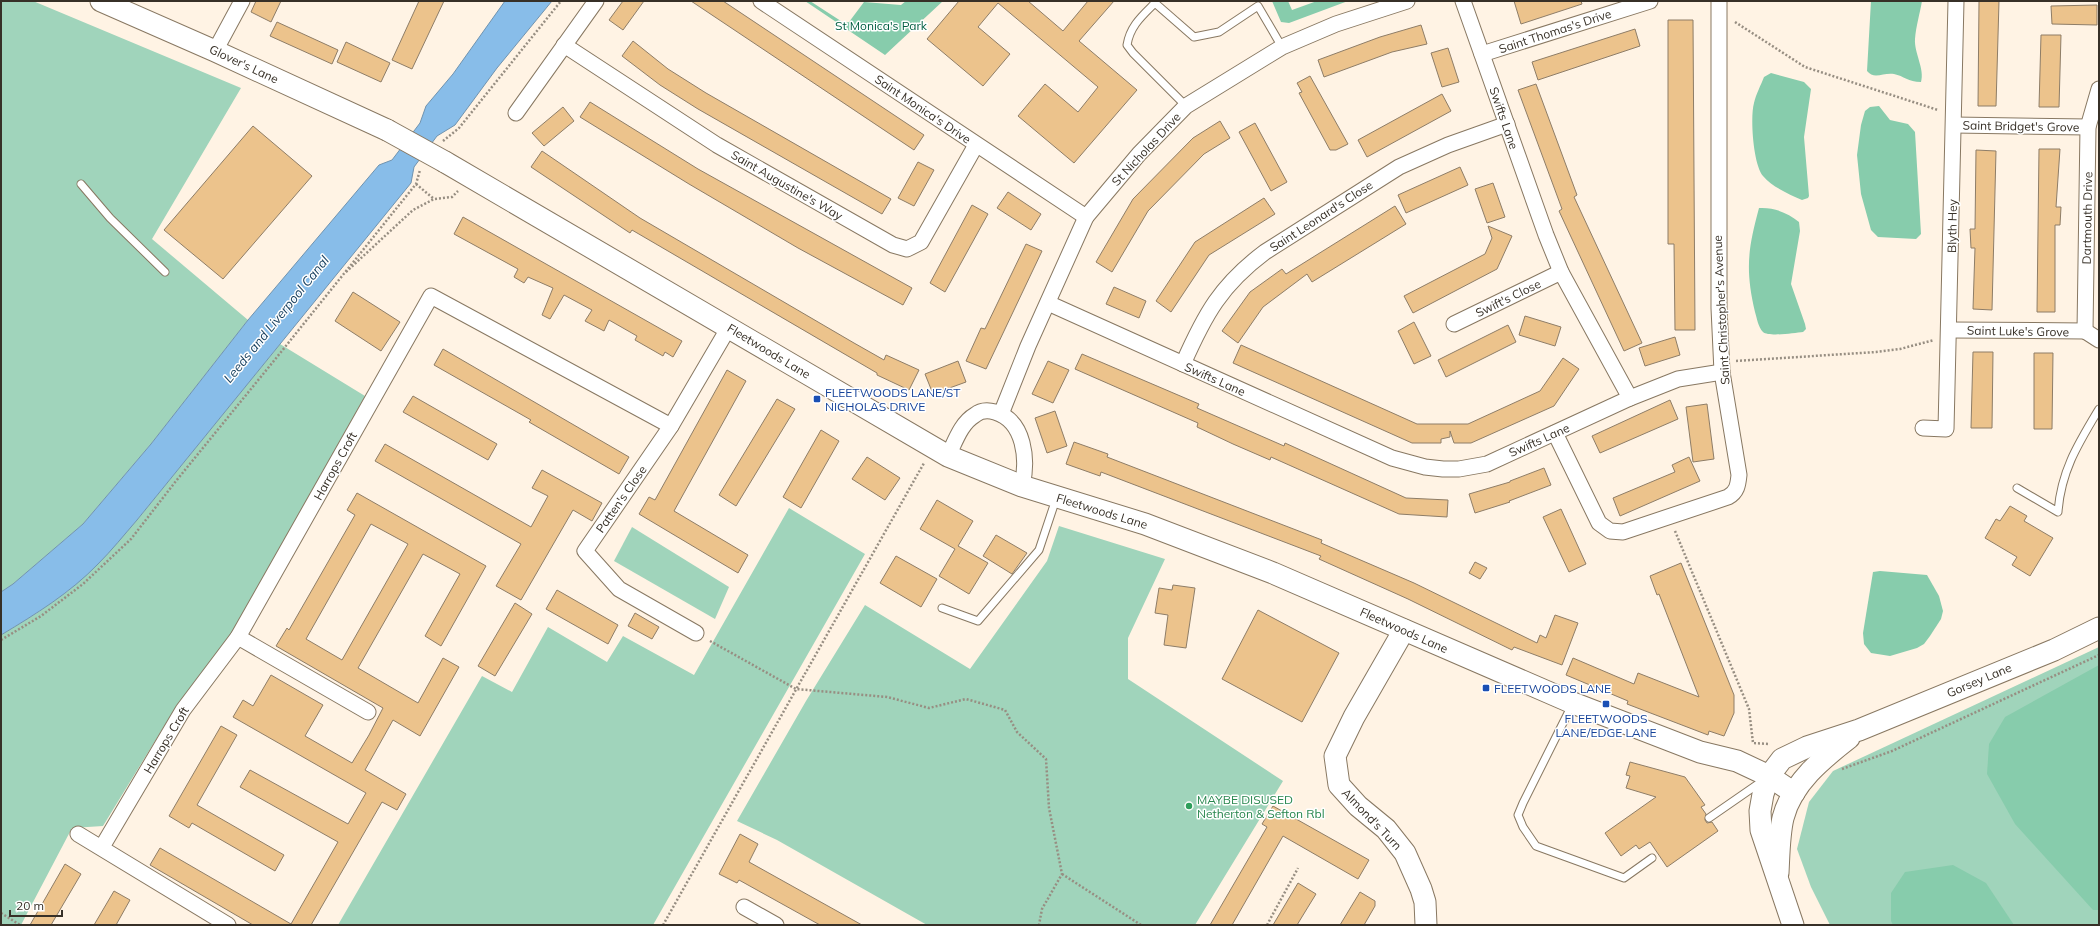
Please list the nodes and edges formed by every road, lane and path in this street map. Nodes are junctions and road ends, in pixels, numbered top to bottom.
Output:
1 (101, 1) edge
2 (242, 1) edge
3 (561, 1) edge
4 (596, 1) edge
5 (761, 1) edge
6 (1407, 1) edge
7 (1463, 1) edge
8 (1650, 1) edge
9 (1719, 1) edge
10 (1956, 1) edge
11 (1718, 18) junction
12 (564, 45) junction
13 (1282, 47) junction
14 (216, 51) junction
15 (1482, 54) junction
16 (2099, 89) edge
17 (1186, 106) junction
18 (516, 113) dead end
19 (1954, 119) junction
20 (1507, 124) junction
21 (2088, 127) junction
22 (976, 145) junction
23 (436, 157) junction
24 (473, 178) junction
25 (81, 184) dead end
26 (416, 184) junction
27 (434, 200) junction
28 (1086, 217) junction
29 (165, 272) dead end
30 (1561, 272) junction
31 (340, 278) junction
32 (1048, 303) junction
33 (1454, 324) dead end
34 (729, 327) junction
35 (2085, 331) junction
36 (1950, 333) junction
37 (2099, 340) edge
38 (1183, 364) junction
39 (1722, 367) junction
40 (1630, 398) junction
41 (2099, 409) edge
42 (1001, 414) junction
43 (671, 426) junction
44 (1923, 428) dead end
45 (1555, 433) junction
46 (940, 452) junction
47 (1022, 486) junction
48 (2017, 488) dead end
49 (1056, 498) junction
50 (1669, 516) junction
51 (942, 608) dead end
52 (2099, 628) edge
53 (1404, 630) junction
54 (696, 633) joint
55 (238, 637) junction
56 (1, 640) edge
57 (2099, 655) edge
58 (796, 689) junction
59 (1573, 703) junction
60 (368, 712) dead end
61 (1859, 730) junction
62 (1771, 744) dead end
63 (1839, 770) dead end
64 (1769, 776) junction
65 (1794, 793) junction
66 (1709, 818) dead end
67 (78, 834) dead end
68 (102, 848) junction
69 (1652, 858) dead end
70 (1298, 868) dead end
71 (1062, 874) junction
72 (1777, 882) junction
73 (744, 907) dead end
74 (1, 913) edge
75 (766, 923) edge
76 (20, 925) edge
77 (228, 925) edge
78 (662, 925) edge
79 (1039, 925) edge
80 (1141, 925) edge
81 (1267, 925) edge
82 (1426, 925) edge
83 (1793, 925) edge

1 - 14 street, Glover's Lane
2 - 14 street
3 - 23 path
4 - 12 street
5 - 22 street, Saint Monica's Drive
6 - 13 street, St Nicholas Drive
7 - 15 street, Swifts Lane
8 - 15 street, Saint Thomas's Drive
9 - 11 street, Saint Christopher's Avenue
10 - 19 street, Blyth Hey
11 - 19 path
11 - 39 street, Saint Christopher's Avenue
12 - 18 street
12 - 22 street, Saint Augustine's Way
13 - 17 street, St Nicholas Drive
13 - 17 lane
14 - 23 street, Glover's Lane, bridge
15 - 20 street, Swifts Lane
16 - 21 street, Dartmouth Drive
17 - 28 street, St Nicholas Drive
19 - 21 street, Saint Bridget's Grove
19 - 36 street, Blyth Hey
20 - 30 street, Swifts Lane
20 - 38 street, Saint Leonard's Close
21 - 35 street, Dartmouth Drive
22 - 28 street, Saint Monica's Drive
23 - 24 street, Fleetwoods Lane
23 - 26 path
24 - 27 path
24 - 34 street, Fleetwoods Lane
25 - 29 lane
26 - 27 path
26 - 31 path
27 - 31 path
28 - 32 street, St Nicholas Drive
30 - 33 street, Swift's Close
30 - 40 street, Swifts Lane
31 - 56 path
32 - 38 street, Swifts Lane
32 - 42 street, St Nicholas Drive
34 - 43 street, Patten's Close
34 - 46 street, Fleetwoods Lane
35 - 36 street, Saint Luke's Grove
35 - 37 street
36 - 39 path
36 - 44 street, Blyth Hey
38 - 45 street, Swifts Lane
39 - 40 street
39 - 50 street, Saint Christopher's Avenue
40 - 45 street, Swifts Lane
41 - 48 lane
42 - 46 street
42 - 47 street
43 - 54 street, Patten's Close
43 - 55 street, Harrops Croft
45 - 50 street, Saint Christopher's Avenue
46 - 47 street, Fleetwoods Lane
46 - 58 path
47 - 49 street, Fleetwoods Lane
49 - 51 lane
49 - 53 street, Fleetwoods Lane
50 - 62 path
52 - 61 street, Gorsey Lane
53 - 59 street, Fleetwoods Lane
53 - 82 street, Almond's Turn
54 - 58 path
55 - 60 street
55 - 68 street, Harrops Croft
57 - 63 path
58 - 71 path
58 - 78 path
59 - 64 street, Fleetwoods Lane
59 - 69 lane
61 - 64 street, Gorsey Lane
61 - 65 street, Gorsey Lane
64 - 65 street, Fleetwoods Lane
64 - 66 lane
64 - 72 street
65 - 72 street, Gorsey Lane
67 - 68 street
68 - 77 street
70 - 81 path
71 - 79 path
71 - 80 path
72 - 83 street
73 - 75 street
74 - 76 path

